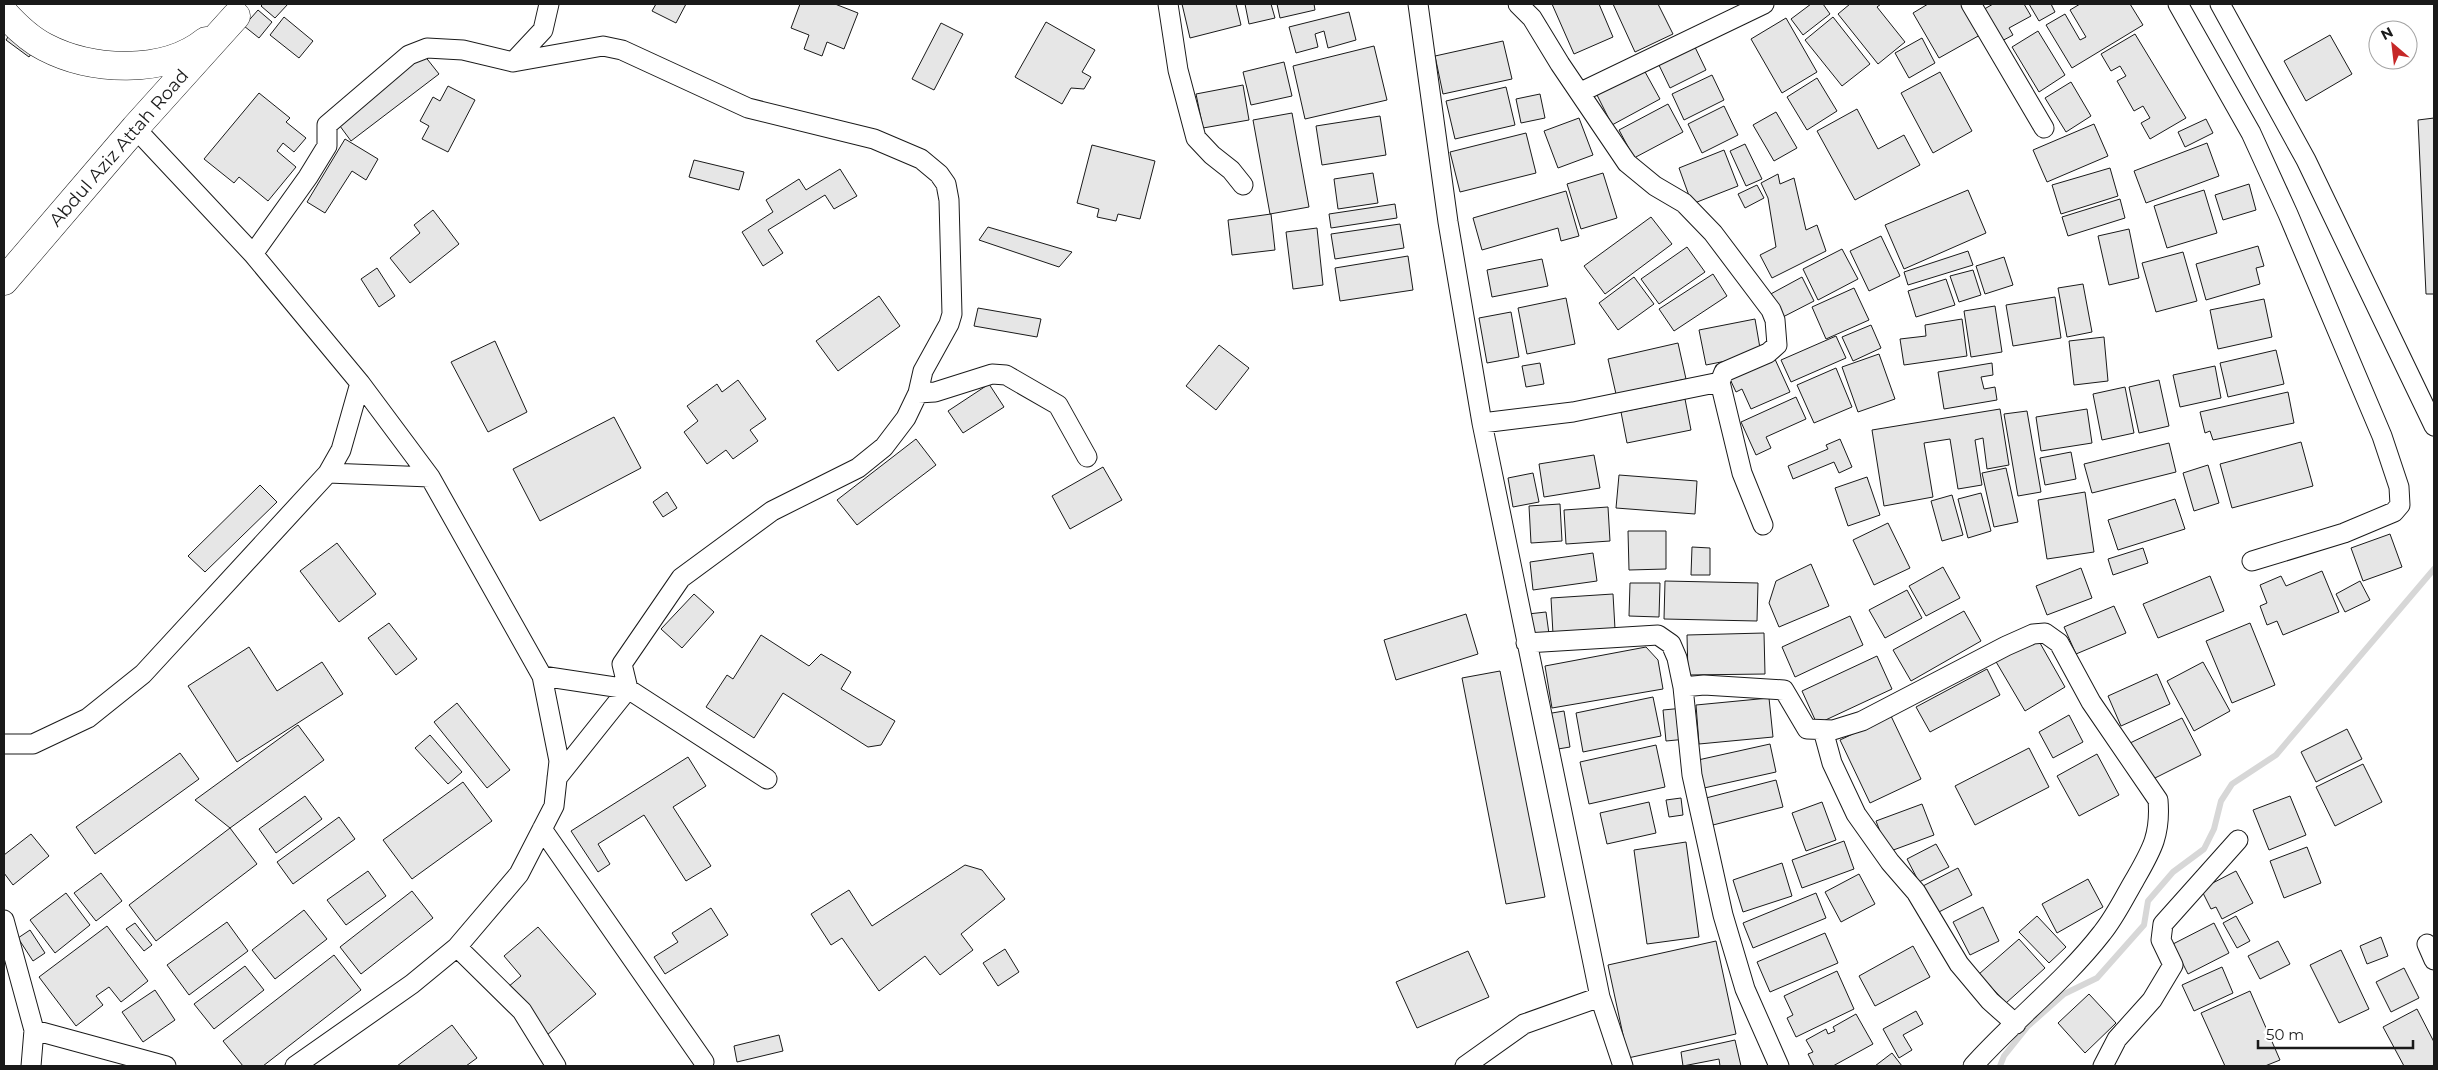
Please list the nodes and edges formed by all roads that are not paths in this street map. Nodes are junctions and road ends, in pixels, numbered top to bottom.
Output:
1 (549, 4) edge
2 (1168, 4) edge
3 (1418, 4) edge
4 (1518, 4) edge
5 (1764, 4) edge
6 (1970, 4) edge
7 (2178, 4) edge
8 (2220, 4) edge
9 (239, 10) edge
10 (4, 13) edge
11 (513, 62) junction
12 (1581, 92) junction
13 (135, 128) junction
14 (2044, 128) dead end
15 (1243, 185) dead end
16 (253, 254) junction
17 (4, 281) edge
18 (1720, 382) junction
19 (360, 383) junction
20 (918, 393) junction
21 (1482, 423) junction
22 (2434, 426) edge
23 (1087, 457) dead end
24 (328, 473) junction
25 (430, 477) junction
26 (1763, 525) dead end
27 (2252, 561) dead end
28 (1526, 643) junction
29 (542, 676) junction
30 (1683, 687) junction
31 (628, 689) junction
32 (1823, 730) junction
33 (4, 744) edge
34 (557, 778) junction
35 (767, 779) dead end
36 (542, 829) junction
37 (2238, 840) dead end
38 (4, 920) edge
39 (457, 947) junction
40 (1600, 997) junction
41 (2016, 1024) junction
42 (34, 1030) junction
43 (704, 1062) dead end
44 (31, 1066) edge
45 (166, 1066) edge
46 (295, 1066) edge
47 (556, 1066) edge
48 (1465, 1066) edge
49 (1623, 1066) edge
50 (1779, 1066) edge
51 (1973, 1066) edge
52 (2103, 1066) edge

1 - 11 street
2 - 15 street
3 - 21 street
4 - 12 street
5 - 12 street
6 - 14 street
7 - 27 street
8 - 22 street
9 - 10 highway
9 - 13 highway, Abdul Aziz Attah Road
11 - 16 street
11 - 20 street
12 - 18 street
13 - 16 street
13 - 17 highway, Abdul Aziz Attah Road
16 - 19 street
18 - 21 street
18 - 26 street
19 - 24 street
19 - 25 street
20 - 23 street
20 - 31 street
21 - 28 street
24 - 25 street
24 - 33 street
25 - 29 street
28 - 30 street
28 - 40 street
29 - 31 street
29 - 34 street
30 - 32 street
30 - 50 street
31 - 34 street
31 - 35 street
32 - 41 street
32 - 41 street
34 - 36 street
36 - 39 street
36 - 43 street
37 - 52 street
38 - 42 street
39 - 46 street
39 - 47 street
40 - 48 street
40 - 49 street
41 - 51 street
42 - 44 street
42 - 45 street

